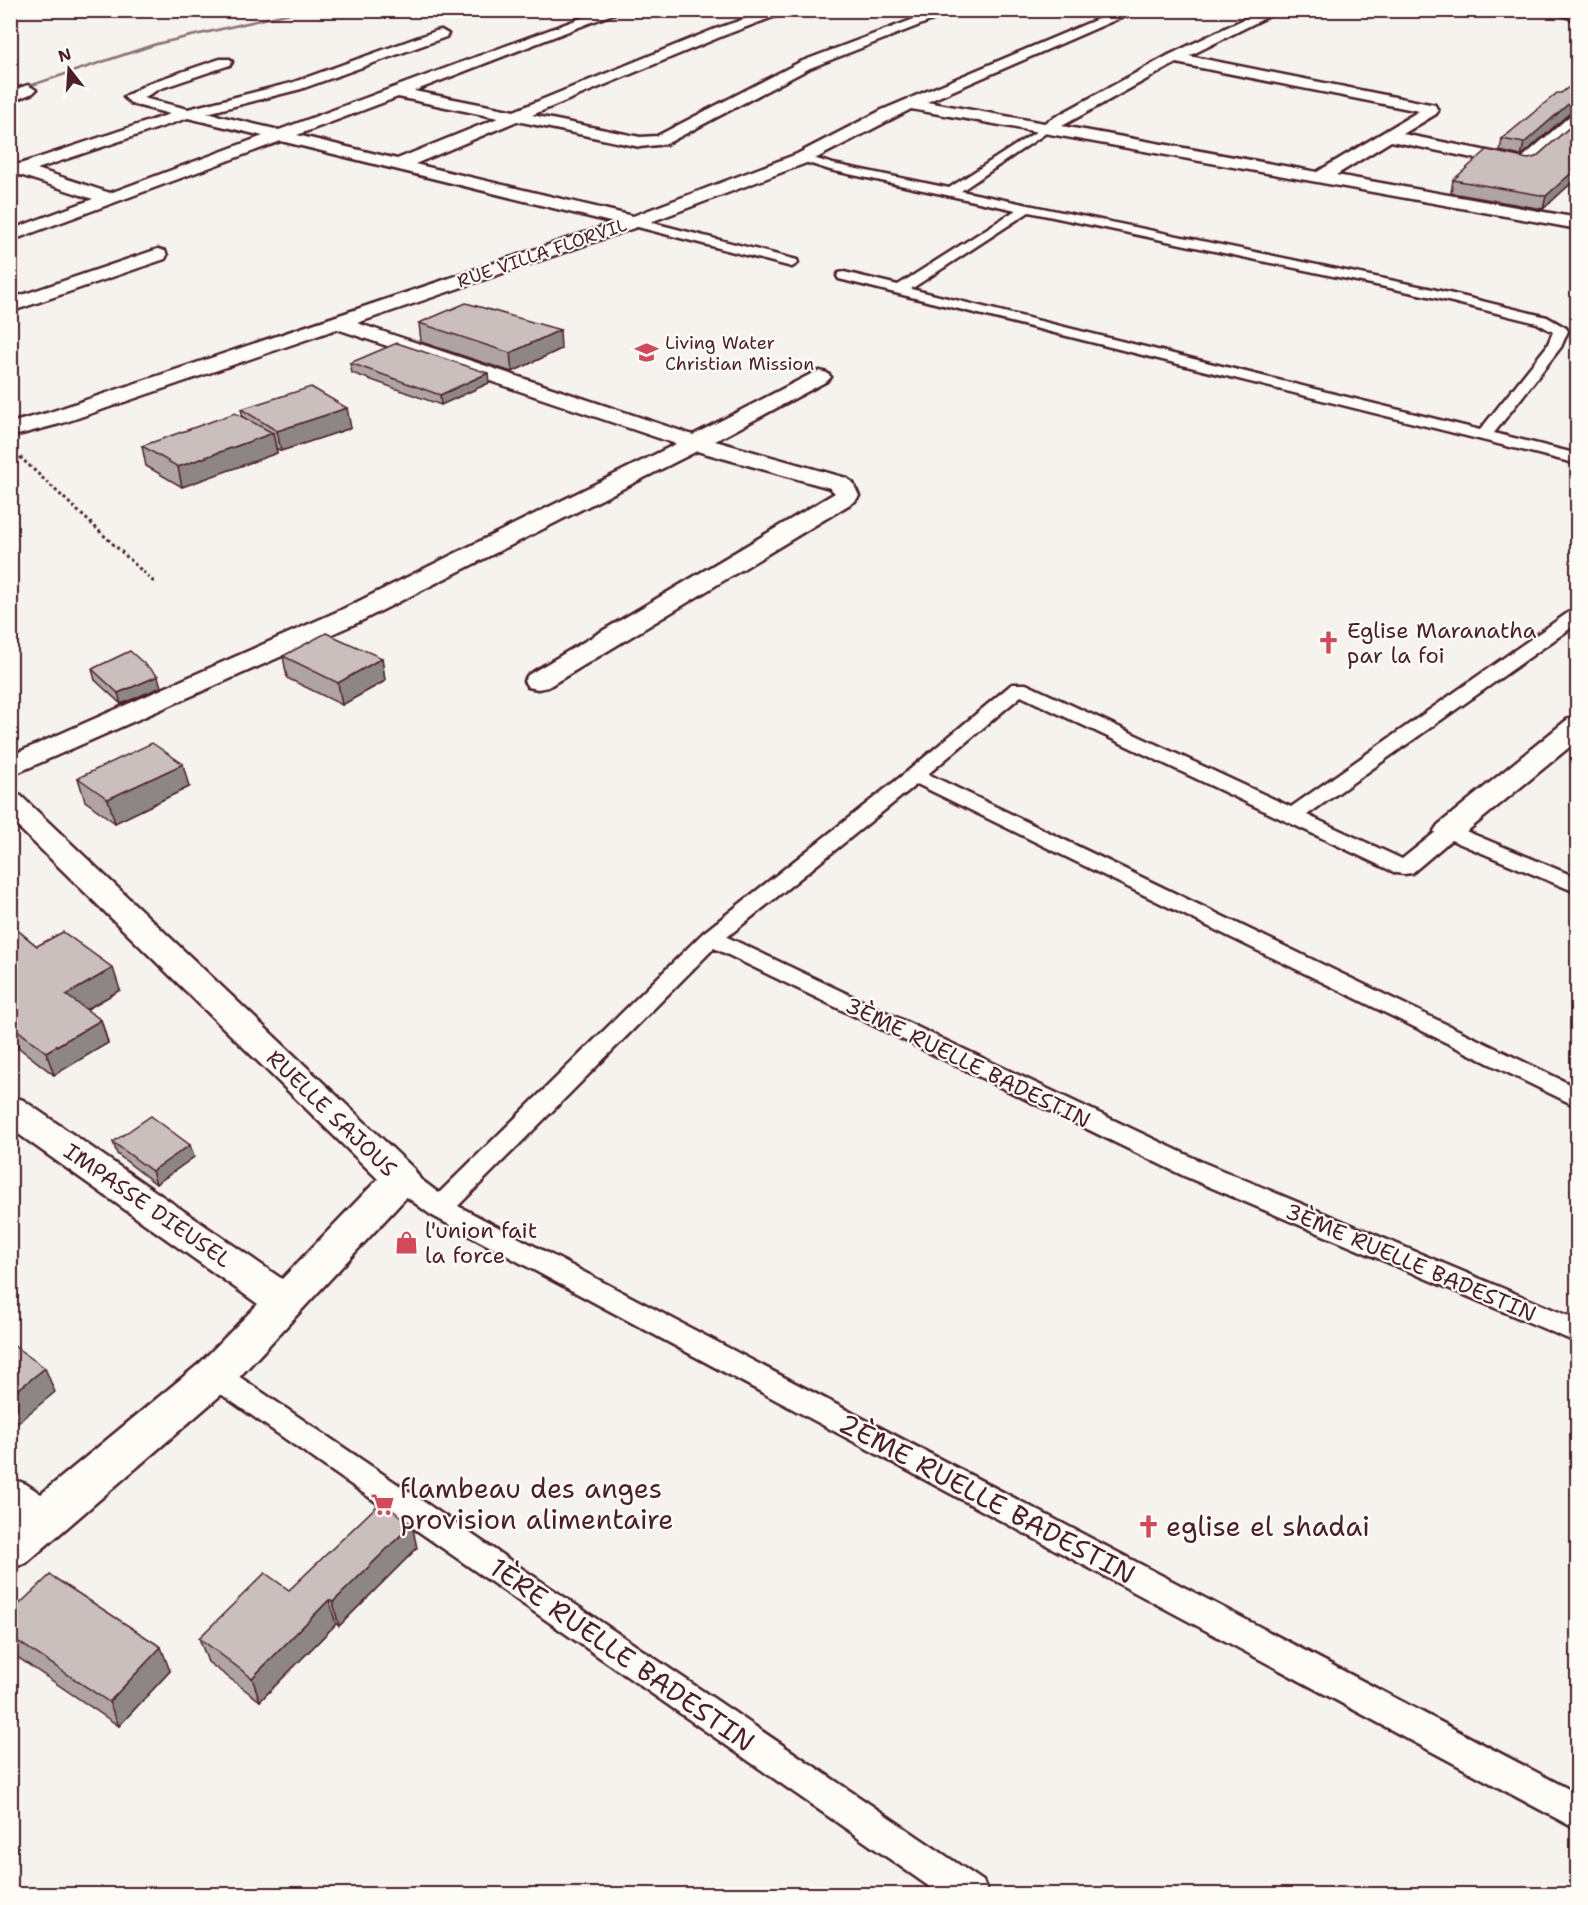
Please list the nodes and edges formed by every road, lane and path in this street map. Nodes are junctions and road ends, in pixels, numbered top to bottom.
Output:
1 (617, 10) edge
2 (786, 10) edge
3 (952, 10) edge
4 (1132, 10) edge
5 (1275, 10) edge
6 (1561, 10) edge
7 (1578, 17) edge
8 (441, 34) dead end
9 (380, 57) junction
10 (1174, 58) junction
11 (225, 62) dead end
12 (403, 62) dead end
13 (425, 67) dead end
14 (448, 72) junction
15 (28, 90) dead end
16 (396, 92) junction
17 (10, 97) edge
18 (911, 104) junction
19 (187, 113) junction
20 (516, 116) junction
21 (1578, 117) edge
22 (1045, 129) junction
23 (1388, 136) junction
24 (279, 137) junction
25 (803, 158) junction
26 (397, 165) junction
27 (14, 170) edge
28 (1319, 178) junction
29 (951, 192) junction
30 (108, 198) junction
31 (1027, 208) junction
32 (634, 222) junction
33 (1578, 224) edge
34 (10, 236) edge
35 (158, 255) dead end
36 (792, 263) dead end
37 (844, 276) dead end
38 (900, 290) junction
39 (10, 306) edge
40 (338, 323) junction
41 (820, 377) dead end
42 (10, 430) edge
43 (1483, 437) junction
44 (695, 443) junction
45 (19, 456) dead end
46 (1578, 459) edge
47 (156, 584) dead end
48 (1578, 614) edge
49 (538, 681) dead end
50 (1578, 725) edge
51 (10, 767) edge
52 (915, 775) junction
53 (10, 802) edge
54 (1292, 816) junction
55 (1449, 831) junction
56 (1578, 886) edge
57 (711, 938) junction
58 (1578, 1099) edge
59 (10, 1109) edge
60 (401, 1179) junction
61 (440, 1208) junction
62 (285, 1302) junction
63 (1578, 1332) edge
64 (215, 1375) junction
65 (27, 1508) edge
66 (10, 1549) edge
67 (1578, 1814) edge
68 (970, 1894) edge

1 - 14 street
2 - 20 street
3 - 20 street
4 - 18 street, RUE VILLA FLORVIL
5 - 10 street
6 - 7 street
8 - 9 street
9 - 12 street
9 - 19 street
10 - 22 street
10 - 23 street
11 - 19 street
13 - 14 street
14 - 16 street
15 - 17 street
16 - 20 street
16 - 24 street
18 - 22 street
18 - 25 street, RUE VILLA FLORVIL
19 - 24 street
19 - 27 street
20 - 26 street
21 - 23 street
22 - 28 street
22 - 29 lane
23 - 28 street
24 - 26 street
24 - 30 street
25 - 29 lane
25 - 32 street, RUE VILLA FLORVIL
26 - 32 street
27 - 30 street
28 - 33 street
29 - 31 lane
30 - 34 street
31 - 38 lane
31 - 43 lane
32 - 36 lane
32 - 40 street, RUE VILLA FLORVIL
35 - 39 street
37 - 38 lane
38 - 43 lane
40 - 42 street, RUE VILLA FLORVIL
40 - 44 street
41 - 44 street
43 - 46 lane
44 - 49 street
44 - 51 street
45 - 47 path
48 - 54 lane
50 - 55 street
52 - 54 lane
52 - 57 lane
52 - 58 lane
53 - 60 street, RUELLE SAJOUS
54 - 55 lane
55 - 56 lane
57 - 61 lane
57 - 63 lane, 3ÈME RUELLE BADESTIN
59 - 62 street, IMPASSE DIEUSEL
60 - 61 lane, 2ÈME RUELLE BADESTIN
60 - 62 street, RUELLE SAJOUS
61 - 67 lane, 2ÈME RUELLE BADESTIN
62 - 64 street, RUELLE SAJOUS
64 - 65 street, RUELLE SAJOUS
64 - 68 lane, 1ÈRE RUELLE BADESTIN
65 - 66 street, RUELLE SAJOUS

